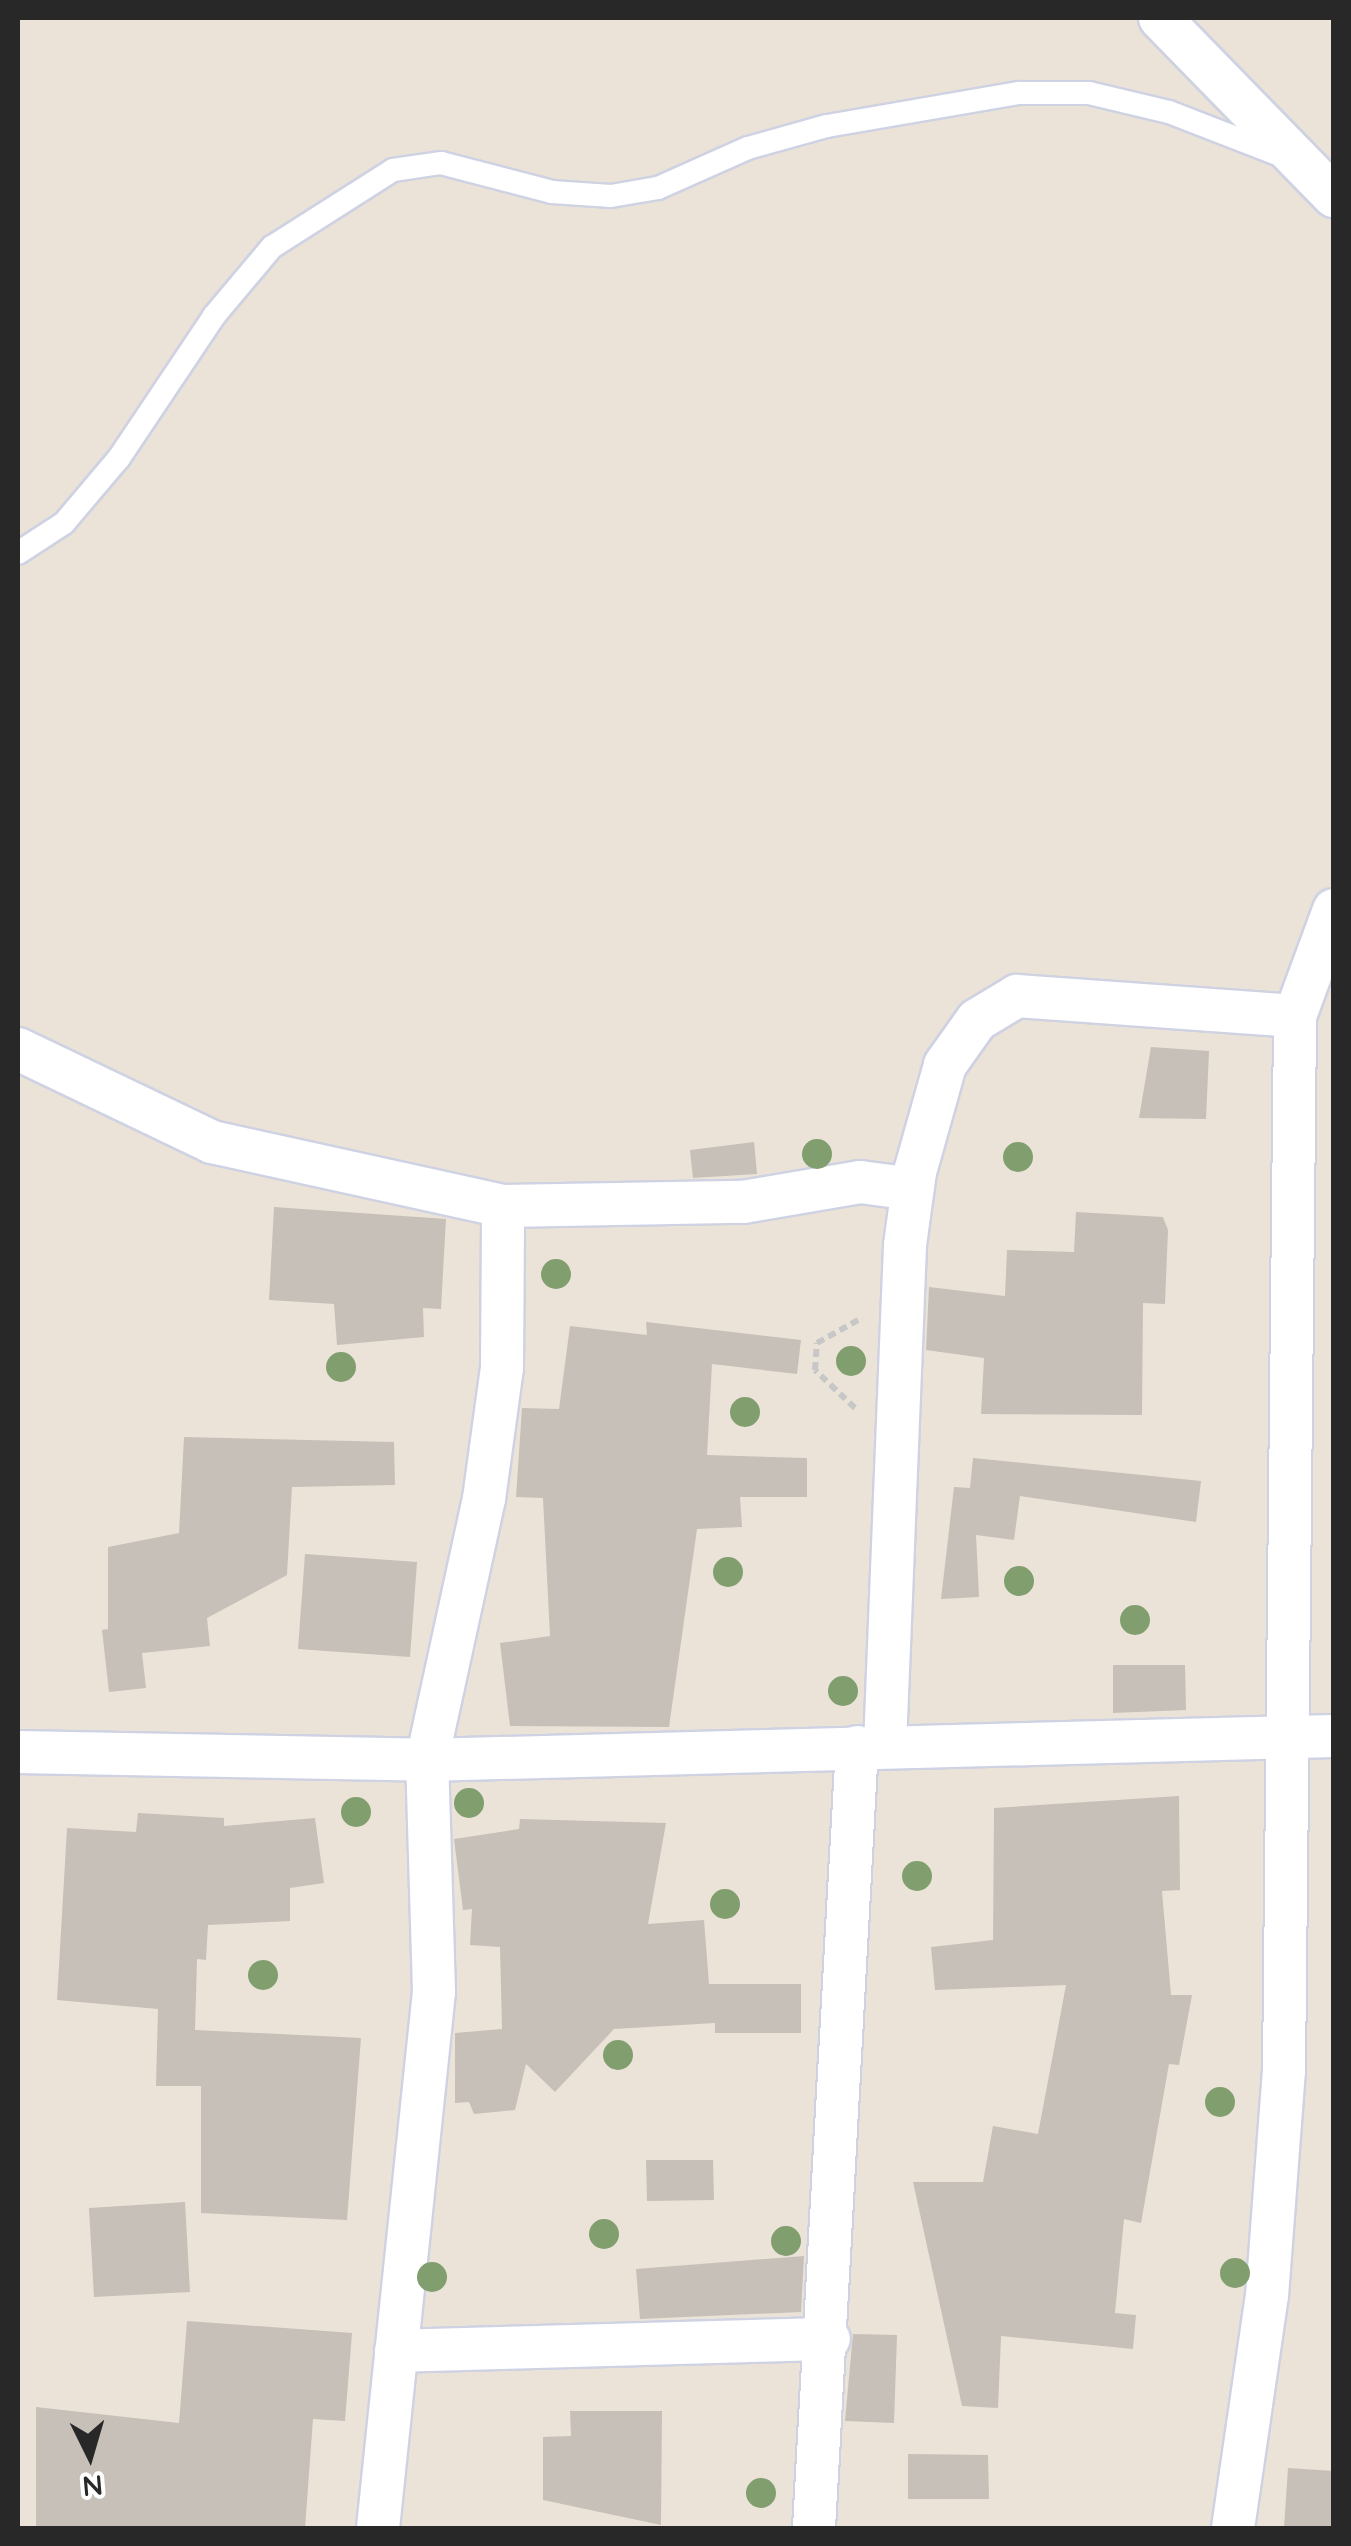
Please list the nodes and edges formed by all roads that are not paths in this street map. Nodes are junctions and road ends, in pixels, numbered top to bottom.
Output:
1 (1160, 18) edge
2 (1324, 178) edge
3 (18, 554) edge
4 (1334, 910) edge
5 (1294, 1016) junction
6 (18, 1049) edge
7 (913, 1189) junction
8 (502, 1206) junction
9 (1282, 1734) junction
10 (1334, 1736) edge
11 (871, 1746) junction
12 (18, 1752) edge
13 (428, 1760) junction
14 (18, 1791) edge
15 (829, 2339) junction
16 (396, 2351) junction
17 (378, 2528) edge
18 (814, 2528) edge
19 (1233, 2528) edge

1 - 2 street
2 - 3 lane
4 - 5 street
5 - 7 street
5 - 9 street
6 - 8 street
7 - 8 street
7 - 11 street
8 - 13 street
9 - 10 street
9 - 11 street
9 - 19 street
11 - 13 street
11 - 15 street
12 - 13 street
12 - 14 street
13 - 16 street
15 - 16 street
15 - 18 street
16 - 17 street

